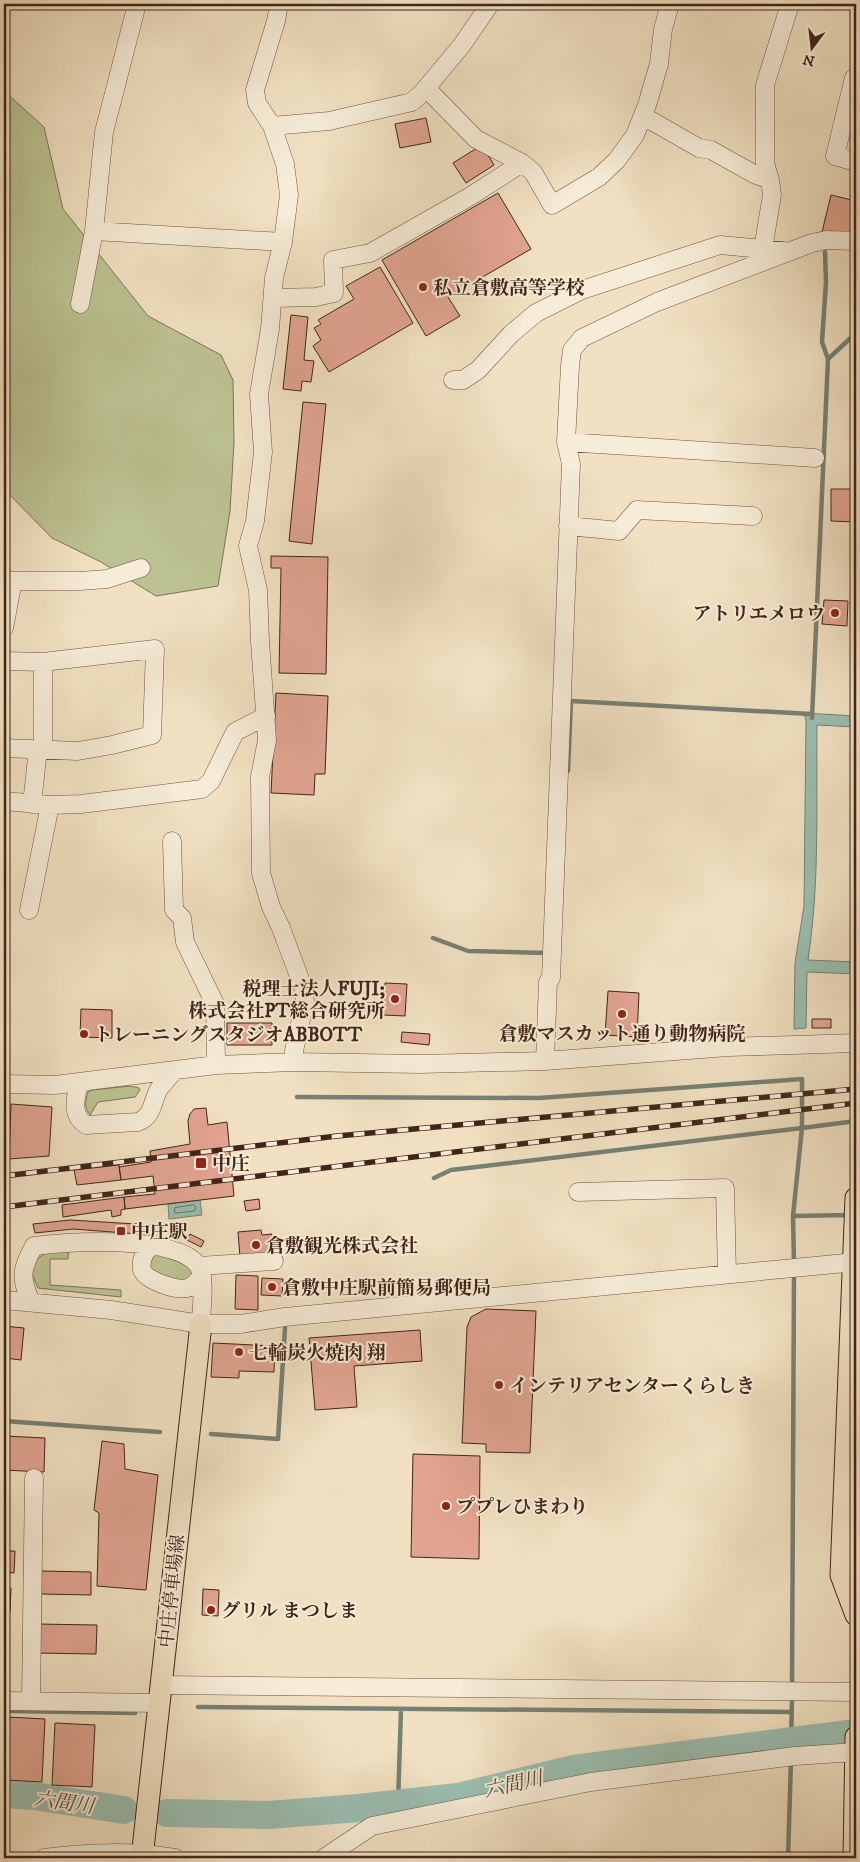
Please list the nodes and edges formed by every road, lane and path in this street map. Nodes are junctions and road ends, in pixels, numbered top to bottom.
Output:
1 (137, 4) edge
2 (279, 4) edge
3 (490, 4) edge
4 (670, 4) edge
5 (790, 4) edge
6 (856, 77) edge
7 (426, 88) junction
8 (643, 116) junction
9 (272, 126) junction
10 (856, 162) edge
11 (522, 163) junction
12 (770, 180) junction
13 (94, 231) junction
14 (856, 241) edge
15 (283, 242) junction
16 (762, 249) junction
17 (787, 252) junction
18 (274, 298) junction
19 (80, 304) dead end
20 (453, 380) dead end
21 (566, 442) junction
22 (815, 458) dead end
23 (753, 516) dead end
24 (568, 526) junction
25 (141, 568) dead end
26 (8, 580) edge
27 (4, 628) edge
28 (4, 661) edge
29 (43, 662) junction
30 (266, 716) junction
31 (4, 748) edge
32 (41, 749) junction
33 (4, 801) edge
34 (32, 804) junction
35 (50, 805) junction
36 (172, 841) dead end
37 (29, 910) dead end
38 (856, 1043) edge
39 (545, 1061) junction
40 (295, 1062) junction
41 (216, 1065) junction
42 (175, 1070) junction
43 (136, 1075) junction
44 (79, 1082) junction
45 (4, 1084) edge
46 (156, 1096) junction
47 (578, 1192) dead end
48 (856, 1198) edge
49 (856, 1214) edge
50 (158, 1245) junction
51 (274, 1261) dead end
52 (855, 1262) edge
53 (200, 1271) junction
54 (728, 1274) junction
55 (4, 1300) edge
56 (30, 1302) junction
57 (201, 1324) junction
58 (34, 1478) dead end
59 (856, 1615) edge
60 (856, 1692) edge
61 (160, 1694) junction
62 (30, 1700) junction
63 (4, 1701) edge
64 (856, 1737) edge
65 (856, 1744) edge
66 (856, 1752) edge
67 (142, 1856) edge
68 (44, 1858) edge
69 (175, 1858) edge
70 (324, 1858) edge
71 (854, 1858) edge

1 - 13 street
2 - 9 street
3 - 7 street
4 - 8 street
5 - 12 street
6 - 10 street
7 - 9 street
7 - 11 street
8 - 11 street
8 - 12 street
9 - 15 street
11 - 18 street
12 - 16 street
13 - 15 street
13 - 19 street
14 - 17 street
15 - 18 street
16 - 17 street
16 - 20 street
17 - 21 street
18 - 30 street
21 - 22 street
21 - 24 street
23 - 24 street
24 - 39 street
25 - 26 street
26 - 27 street
28 - 29 street
29 - 32 street
29 - 32 street
30 - 35 street
30 - 40 street
31 - 32 street
32 - 34 street
33 - 34 street
34 - 35 street
35 - 37 street
36 - 41 street
38 - 39 street
39 - 40 street
40 - 41 street
41 - 42 street
42 - 43 street
42 - 46 street
43 - 44 street
43 - 46 street
44 - 45 street
44 - 46 street
47 - 54 street
48 - 49 main road
49 - 52 main road
50 - 53 street
50 - 53 street
50 - 56 street
51 - 53 street
52 - 54 street
52 - 59 main road
53 - 57 street
54 - 57 street
55 - 56 street
56 - 57 street
57 - 61 main road, 中庄停車場線
58 - 62 street
60 - 61 street
61 - 62 street
61 - 67 main road, 中庄停車場線
62 - 63 street
64 - 65 main road
65 - 66 main road
66 - 70 street
66 - 71 main road
67 - 68 street
67 - 69 street

